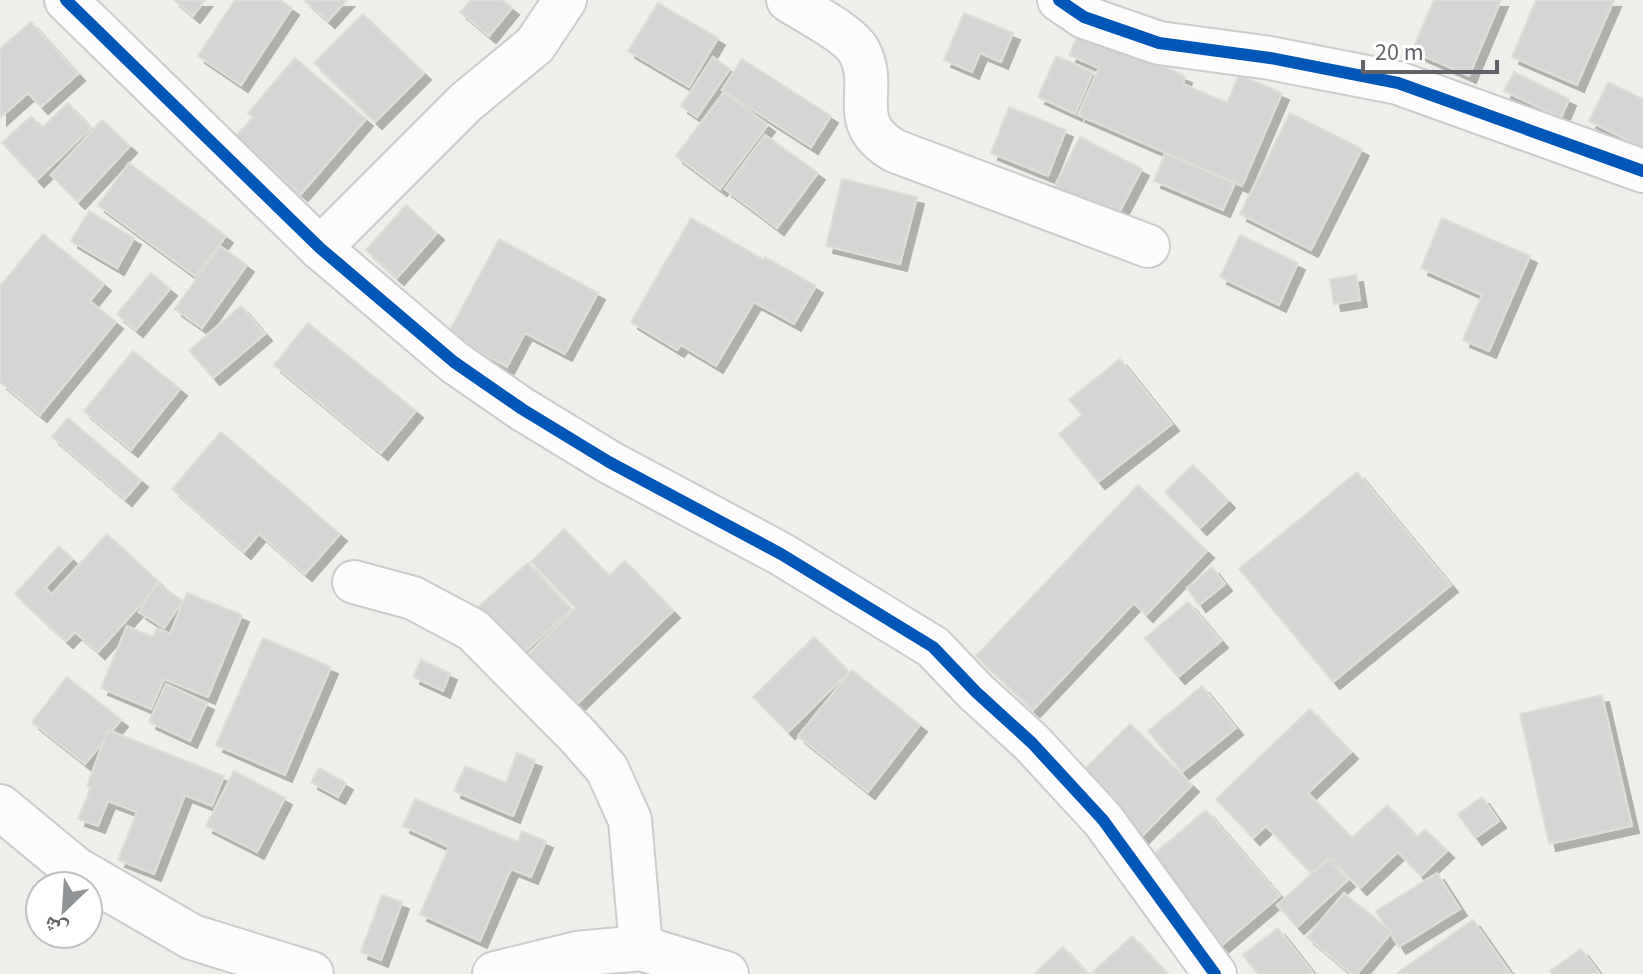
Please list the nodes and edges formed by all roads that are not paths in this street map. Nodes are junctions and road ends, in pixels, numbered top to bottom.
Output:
1 (66, 0) edge
2 (565, 0) edge
3 (788, 0) edge
4 (1059, 0) edge
5 (1643, 171) edge
6 (1148, 246) dead end
7 (320, 248) junction
8 (354, 582) dead end
9 (0, 807) edge
10 (641, 948) junction
11 (311, 974) edge
12 (495, 974) edge
13 (726, 974) edge
14 (1215, 974) edge

1 - 7 street
2 - 7 street
3 - 6 street
4 - 5 street
7 - 14 street
8 - 10 street
9 - 11 street
10 - 12 street
10 - 13 street

